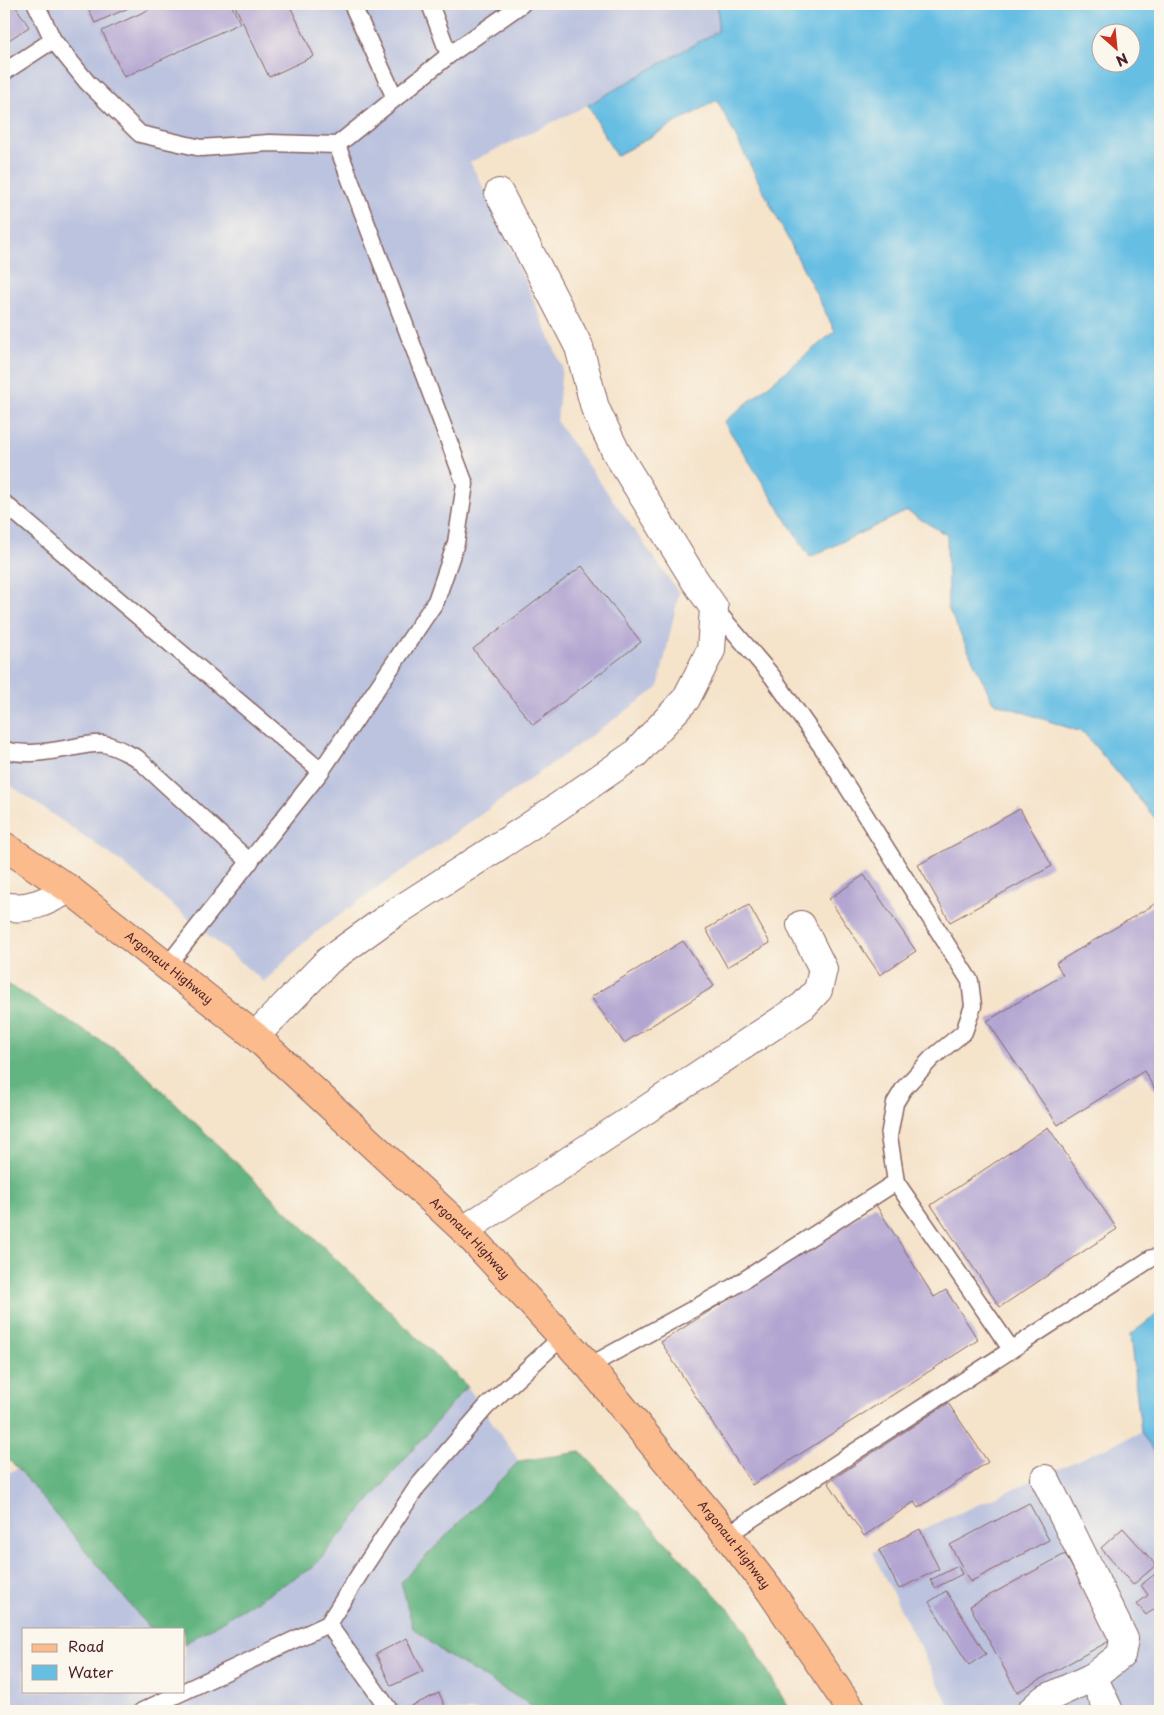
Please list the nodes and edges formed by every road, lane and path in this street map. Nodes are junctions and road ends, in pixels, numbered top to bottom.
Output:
1 (36, 4) edge
2 (352, 4) edge
3 (430, 4) edge
4 (521, 4) edge
5 (53, 40) junction
6 (449, 55) junction
7 (4, 72) edge
8 (395, 98) junction
9 (337, 145) junction
10 (499, 193) dead end
11 (4, 503) edge
12 (714, 608) junction
13 (4, 750) edge
14 (321, 771) junction
15 (4, 846) edge
16 (250, 862) junction
17 (69, 889) junction
18 (4, 906) edge
19 (801, 925) dead end
20 (167, 966) junction
21 (255, 1036) junction
22 (896, 1182) junction
23 (464, 1230) junction
24 (1152, 1258) dead end
25 (562, 1337) junction
26 (1011, 1349) junction
27 (589, 1366) junction
28 (1045, 1479) dead end
29 (727, 1535) junction
30 (328, 1624) junction
31 (1093, 1677) junction
32 (185, 1691) edge
33 (183, 1692) edge
34 (142, 1711) edge
35 (390, 1711) edge
36 (852, 1711) edge
37 (1031, 1711) edge
38 (1109, 1711) edge

1 - 5 lane
2 - 8 lane
3 - 6 lane
4 - 6 lane
5 - 7 lane
5 - 9 lane
6 - 8 lane
8 - 9 lane
9 - 14 lane
10 - 12 street
11 - 14 lane
12 - 21 street
12 - 22 lane
13 - 16 lane
14 - 16 lane
15 - 17 main road, Argonaut Highway
16 - 20 lane
17 - 18 street
17 - 20 main road, Argonaut Highway
19 - 23 street
20 - 21 main road, Argonaut Highway
21 - 23 main road, Argonaut Highway
22 - 26 lane
22 - 27 lane
23 - 25 main road, Argonaut Highway
24 - 26 lane
25 - 27 main road, Argonaut Highway
25 - 30 lane
26 - 29 lane
27 - 29 main road, Argonaut Highway
28 - 31 street
29 - 36 main road, Argonaut Highway
30 - 32 lane
30 - 35 lane
31 - 37 street
31 - 38 street
33 - 34 lane

